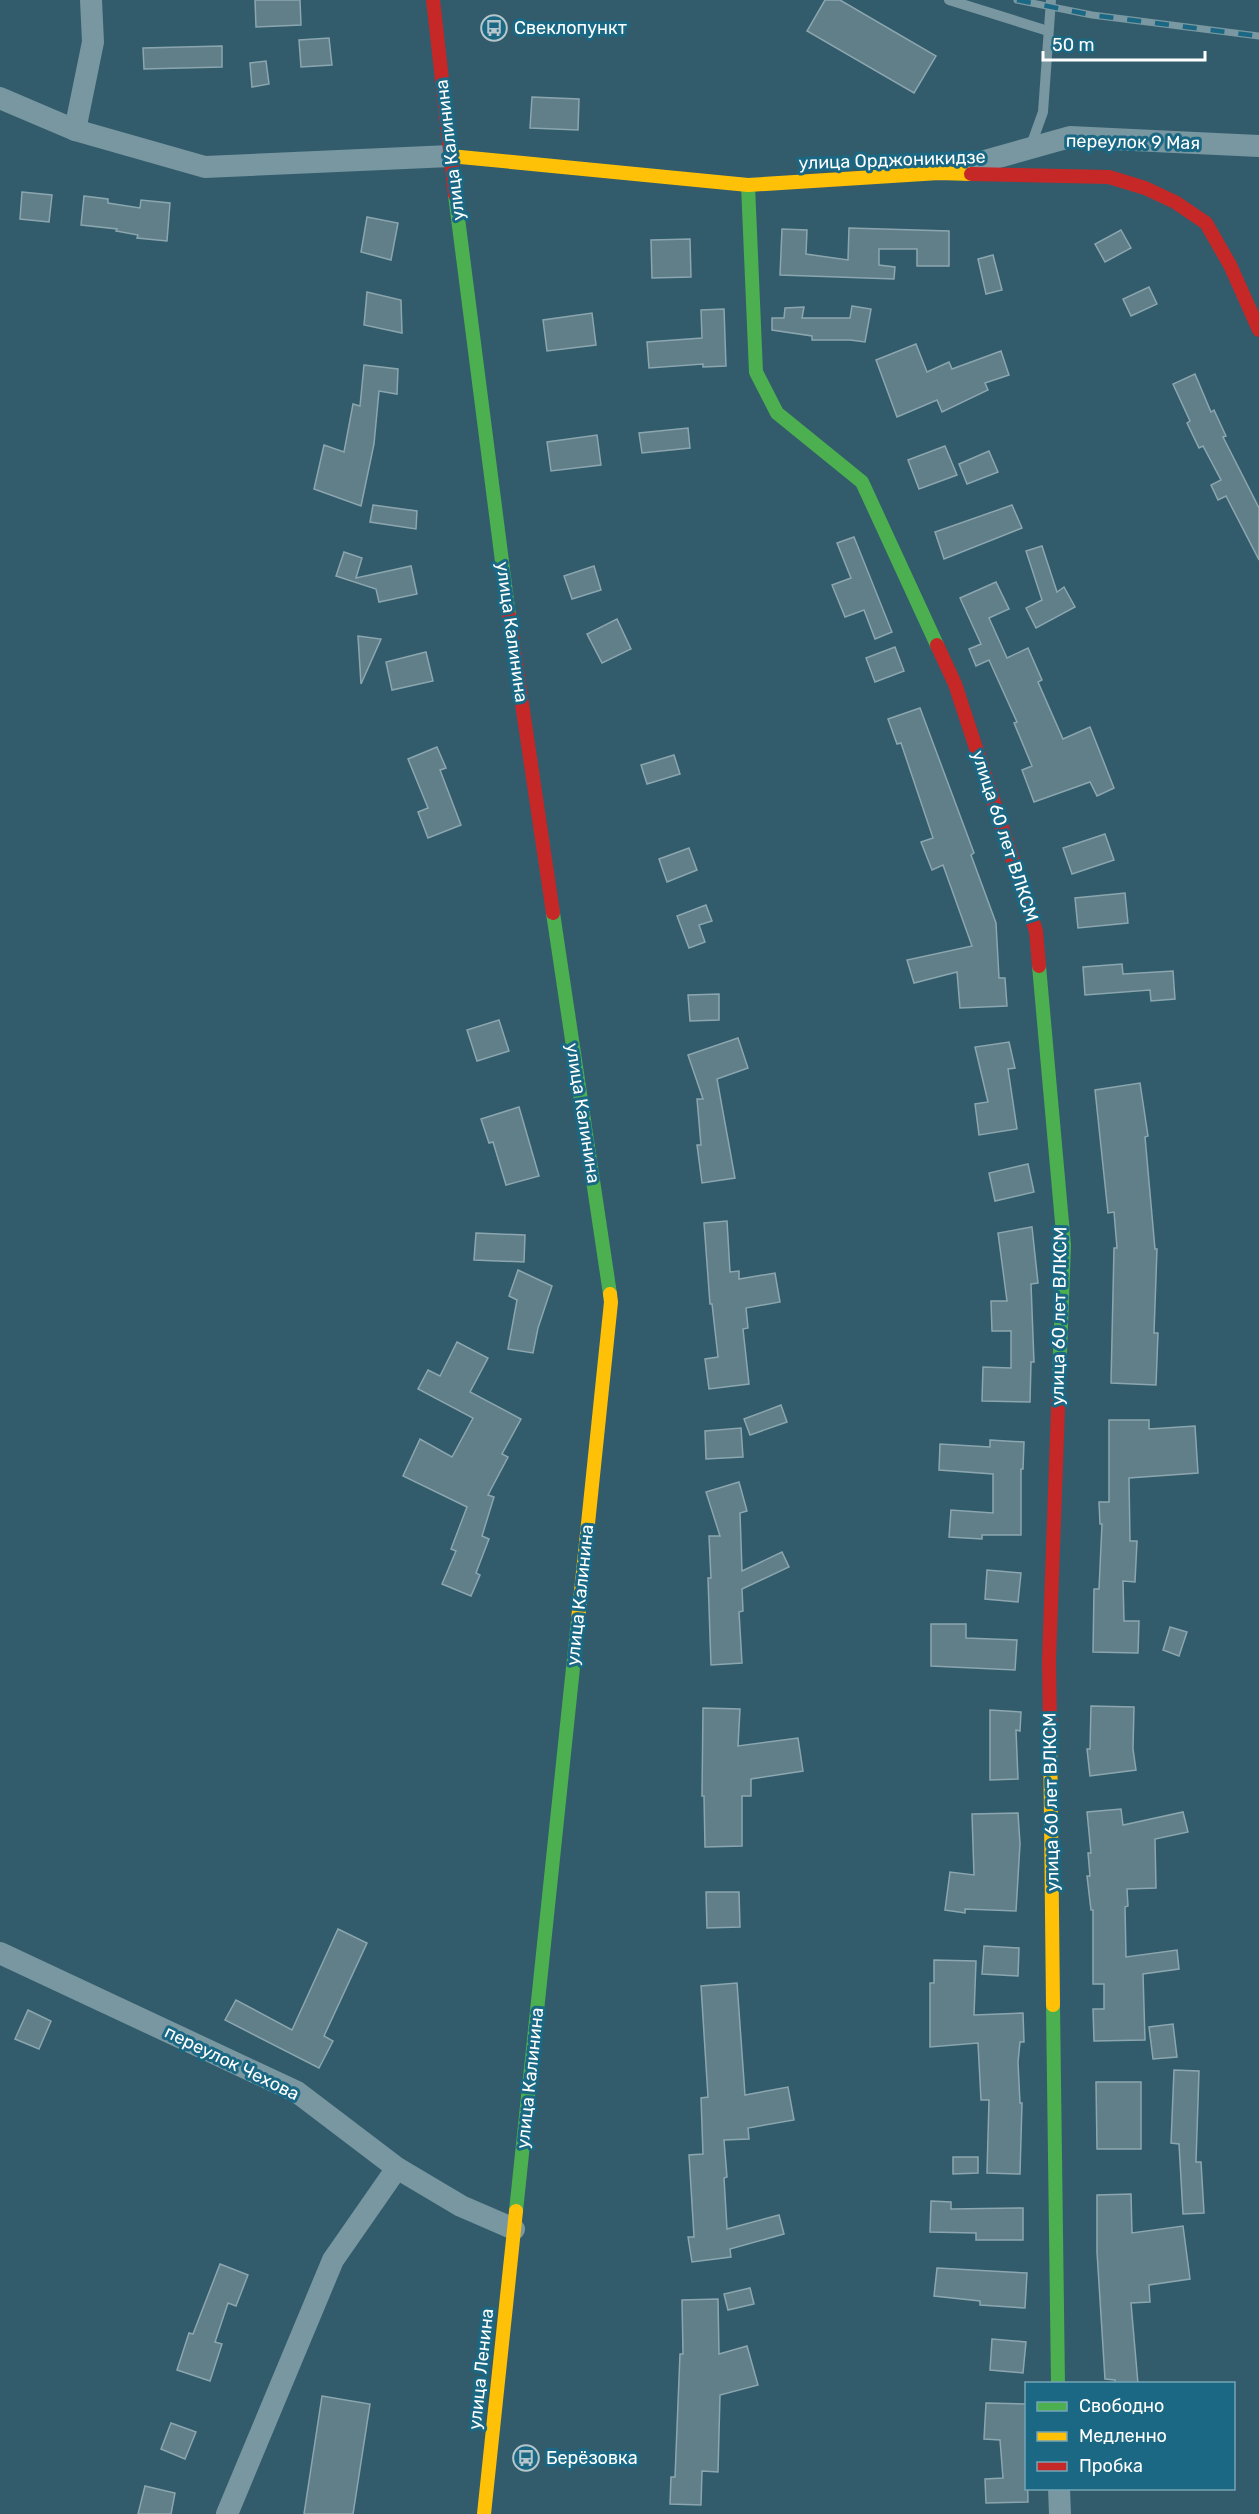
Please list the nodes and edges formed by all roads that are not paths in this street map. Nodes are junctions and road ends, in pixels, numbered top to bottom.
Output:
1 (91, 0) edge
2 (433, 0) edge
3 (949, 0) edge
4 (1051, 0) edge
5 (1048, 31) junction
6 (0, 98) edge
7 (75, 130) junction
8 (1259, 146) edge
9 (1030, 148) junction
10 (450, 156) junction
11 (939, 173) junction
12 (748, 185) junction
13 (1259, 330) edge
14 (0, 1953) edge
15 (398, 2168) junction
16 (514, 2229) junction
17 (1058, 2382) edge
18 (1059, 2490) edge
19 (227, 2514) edge
20 (484, 2514) edge
21 (1060, 2514) edge

1 - 7 street
2 - 10 street, улица Калинина
3 - 5 lane
4 - 5 lane
5 - 9 lane
6 - 7 street
7 - 10 street
8 - 9 street, переулок 9 Мая
9 - 11 street, переулок 9 Мая
10 - 12 street, улица Орджоникидзе
10 - 16 street, улица Калинина
11 - 12 street, улица Орджоникидзе
11 - 13 street, улица Орджоникидзе
12 - 17 street, улица 60 лет ВЛКСМ
14 - 15 street, переулок Чехова
15 - 16 street, переулок Чехова
15 - 19 street
16 - 20 street, улица Ленина
18 - 21 street

